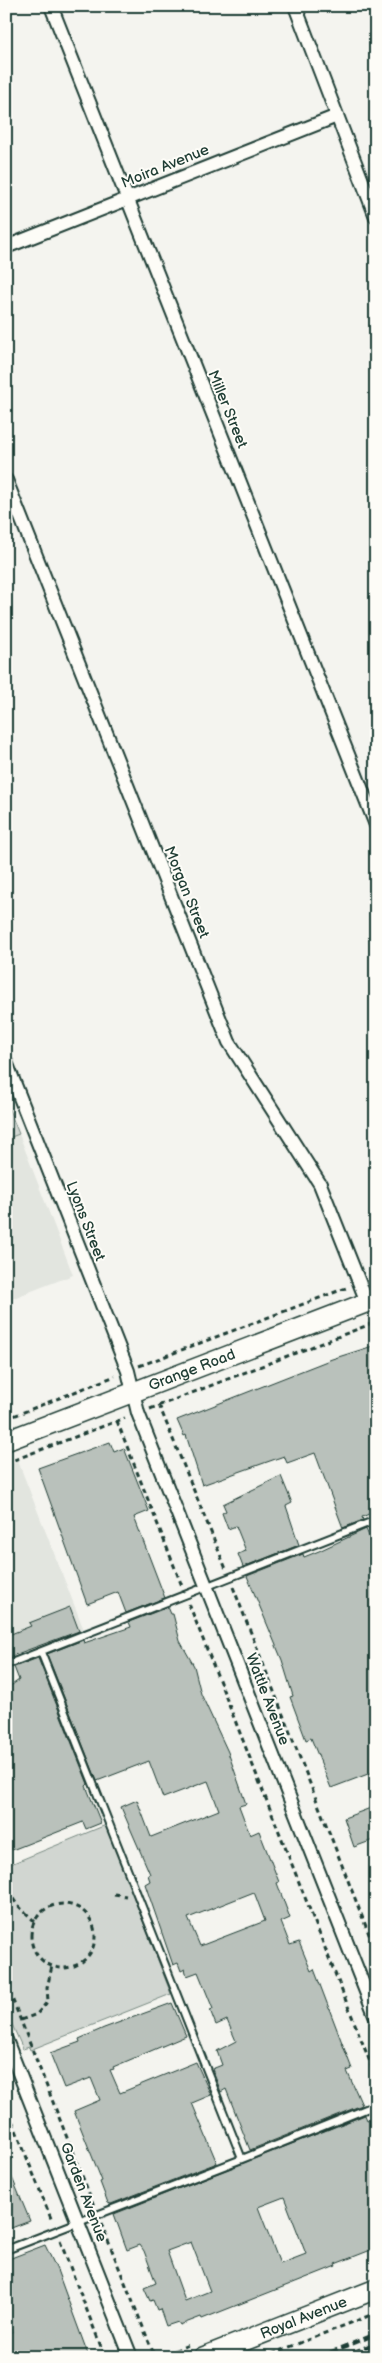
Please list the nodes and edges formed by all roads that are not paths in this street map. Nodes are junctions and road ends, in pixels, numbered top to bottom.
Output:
1 (51, 6) edge
2 (295, 6) edge
3 (337, 116) junction
4 (127, 199) junction
5 (376, 218) edge
6 (6, 247) edge
7 (6, 480) edge
8 (376, 825) edge
9 (6, 1062) edge
10 (371, 1300) edge
11 (133, 1392) junction
12 (6, 1441) edge
13 (373, 1521) edge
14 (376, 1534) edge
15 (208, 1588) junction
16 (41, 1652) junction
17 (6, 1665) edge
18 (376, 2017) edge
19 (6, 2040) edge
20 (376, 2105) edge
21 (242, 2159) junction
22 (78, 2221) junction
23 (6, 2250) edge
24 (376, 2289) edge
25 (131, 2357) edge
26 (203, 2357) edge

1 - 4 street, Miller Street
2 - 3 street
3 - 4 street, Moira Avenue
3 - 5 street
4 - 6 street, Moira Avenue
4 - 8 street, Miller Street
7 - 10 street, Morgan Street
9 - 11 street, Lyons Street
10 - 11 main road, Grange Road
11 - 12 main road, Grange Road
11 - 15 street, Wattle Avenue
13 - 14 lane
13 - 15 lane
15 - 16 lane
15 - 18 street, Wattle Avenue
16 - 17 lane
16 - 21 lane
19 - 22 street, Garden Avenue
20 - 21 lane
21 - 22 lane
22 - 23 lane
22 - 25 street, Garden Avenue
24 - 26 main road, Royal Avenue

